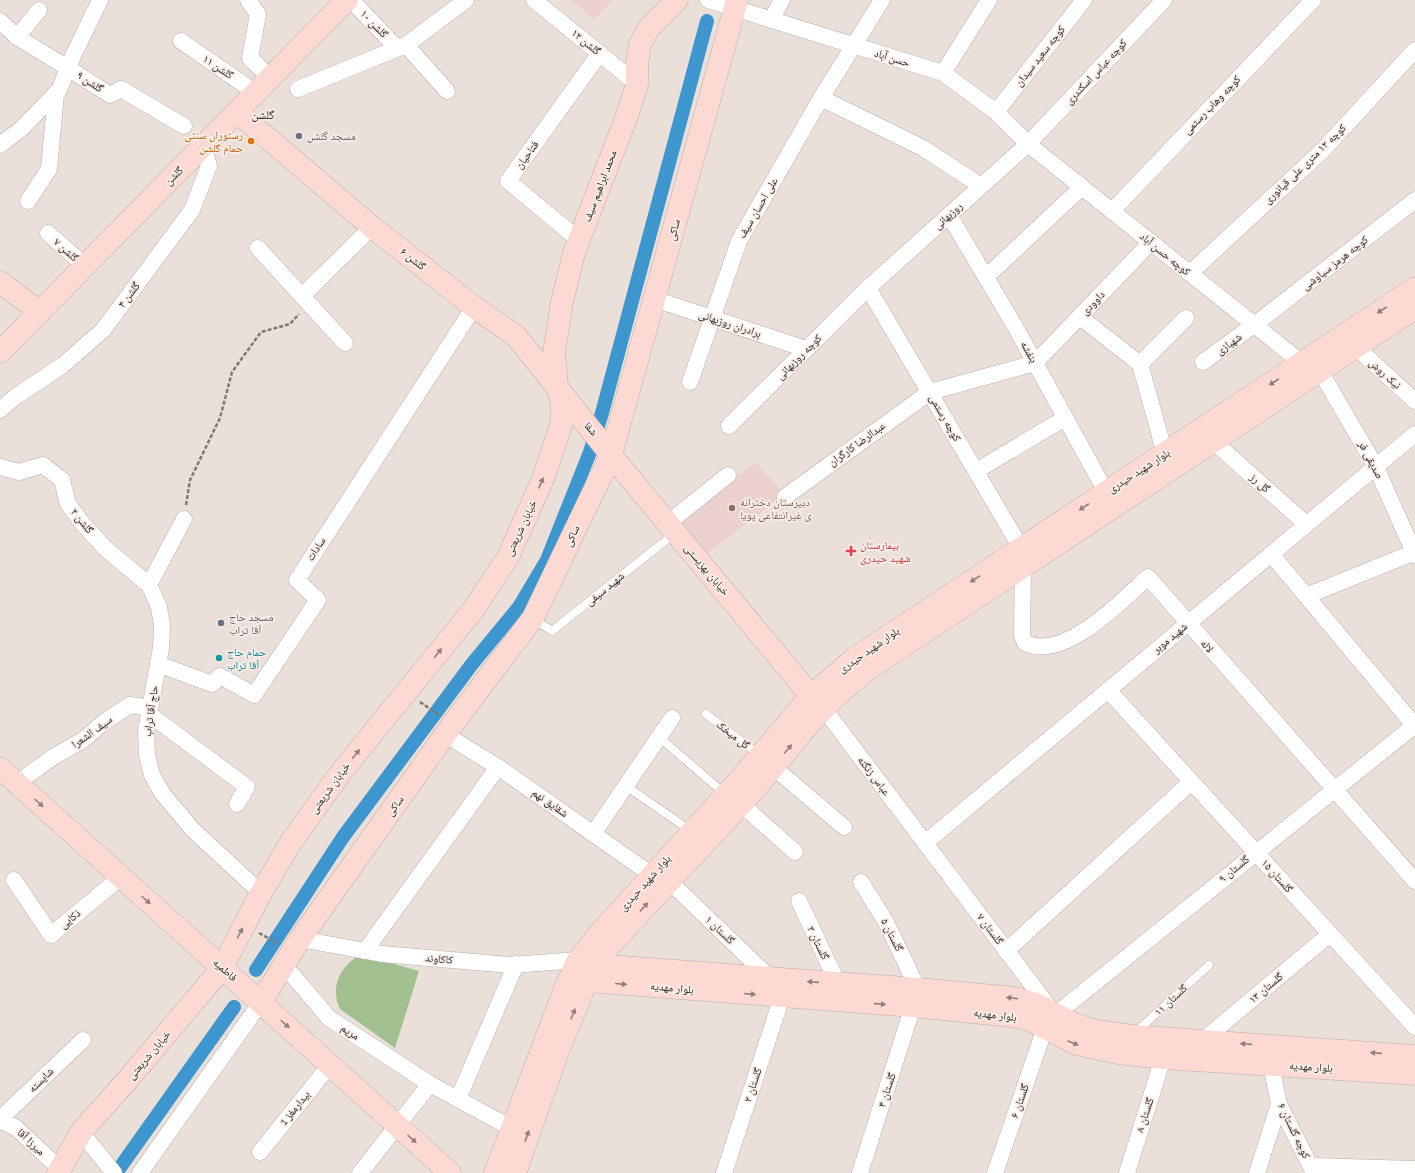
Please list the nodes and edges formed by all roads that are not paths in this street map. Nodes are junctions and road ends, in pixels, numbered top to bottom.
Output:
1 (100, 0) edge
2 (248, 0) edge
3 (349, 0) edge
4 (466, 0) edge
5 (534, 0) edge
6 (677, 0) edge
7 (708, 0) edge
8 (782, 0) edge
9 (882, 0) edge
10 (988, 0) edge
11 (1084, 0) edge
12 (1164, 0) edge
13 (1313, 0) edge
14 (736, 4) edge
15 (39, 10) dead end
16 (771, 20) junction
17 (0, 21) edge
18 (17, 37) junction
19 (181, 41) dead end
20 (852, 46) junction
21 (402, 47) junction
22 (1415, 50) edge
23 (600, 53) junction
24 (68, 68) junction
25 (943, 74) junction
26 (637, 84) junction
27 (263, 85) junction
28 (298, 90) dead end
29 (447, 91) dead end
30 (56, 94) junction
31 (821, 98) junction
32 (237, 112) junction
33 (996, 112) junction
34 (184, 126) dead end
35 (1028, 144) junction
36 (0, 146) edge
37 (203, 146) junction
38 (981, 186) junction
39 (1082, 187) junction
40 (1415, 200) edge
41 (28, 201) dead end
42 (1112, 211) junction
43 (949, 215) junction
44 (372, 227) junction
45 (48, 233) dead end
46 (579, 240) junction
47 (1151, 242) junction
48 (258, 248) dead end
49 (85, 266) junction
50 (1190, 273) junction
51 (986, 277) junction
52 (0, 282) edge
53 (868, 288) junction
54 (1415, 288) edge
55 (305, 299) junction
56 (654, 299) junction
57 (474, 307) junction
58 (1415, 308) edge
59 (40, 312) junction
60 (1080, 317) junction
61 (712, 318) junction
62 (1186, 318) dead end
63 (1254, 325) junction
64 (345, 343) dead end
65 (1356, 347) junction
66 (806, 349) junction
67 (0, 352) edge
68 (1203, 362) dead end
69 (1035, 363) junction
70 (1140, 364) junction
71 (1311, 370) junction
72 (690, 382) dead end
73 (557, 386) junction
74 (930, 392) junction
75 (1415, 401) edge
76 (0, 410) edge
77 (579, 414) joint
78 (1065, 418) junction
79 (730, 426) dead end
80 (1415, 434) edge
81 (1214, 441) junction
82 (607, 450) junction
83 (1165, 454) junction
84 (1376, 467) junction
85 (2, 469) edge
86 (976, 471) junction
87 (728, 475) dead end
88 (1106, 492) junction
89 (785, 497) dead end
90 (184, 519) road end
91 (1306, 524) junction
92 (672, 528) junction
93 (1415, 553) edge
94 (1271, 554) junction
95 (1022, 557) junction
96 (148, 585) junction
97 (1306, 596) junction
98 (533, 618) junction
99 (1187, 624) junction
100 (158, 664) junction
101 (1108, 690) junction
102 (817, 702) junction
103 (150, 711) junction
104 (706, 714) dead end
105 (672, 718) dead end
106 (1415, 725) edge
107 (445, 727) junction
108 (659, 738) junction
109 (767, 761) junction
110 (498, 767) junction
111 (0, 768) edge
112 (1191, 782) junction
113 (17, 783) junction
114 (626, 786) junction
115 (1334, 790) junction
116 (733, 799) junction
117 (237, 804) dead end
118 (844, 827) dead end
119 (692, 832) junction
120 (593, 834) junction
121 (925, 843) junction
122 (795, 852) dead end
123 (1255, 852) junction
124 (121, 877) junction
125 (660, 878) junction
126 (14, 880) dead end
127 (1415, 881) edge
128 (861, 882) dead end
129 (261, 893) junction
130 (798, 901) dead end
131 (1330, 934) junction
132 (300, 939) junction
133 (365, 951) junction
134 (1006, 951) junction
135 (281, 954) junction
136 (516, 964) junction
137 (1209, 965) dead end
138 (222, 968) junction
139 (582, 972) junction
140 (838, 984) junction
141 (777, 988) junction
142 (916, 998) junction
143 (261, 1002) junction
144 (1050, 1021) junction
145 (1415, 1027) edge
146 (1133, 1036) junction
147 (83, 1040) dead end
148 (1202, 1041) junction
149 (1415, 1056) edge
150 (1163, 1058) junction
151 (330, 1065) junction
152 (1271, 1065) junction
153 (1415, 1074) edge
154 (430, 1084) junction
155 (458, 1099) junction
156 (1279, 1104) junction
157 (0, 1120) edge
158 (397, 1125) junction
159 (511, 1128) junction
160 (82, 1132) junction
161 (260, 1152) dead end
162 (1415, 1169) edge
163 (1312, 1170) edge
164 (59, 1171) edge
165 (114, 1173) edge
166 (140, 1173) edge
167 (360, 1173) edge
168 (450, 1173) edge
169 (495, 1173) edge
170 (515, 1173) edge
171 (724, 1173) edge
172 (860, 1173) edge
173 (995, 1173) edge
174 (1127, 1173) edge
175 (1257, 1173) edge

1 - 24 street
2 - 27 street
3 - 21 street, گلشن ۱۰
3 - 27 street, گلشن
4 - 21 street
5 - 23 street, گلشن ۱۲
6 - 26 street, محمد ابراهیم سیف
7 - 14 street, حسن آباد
8 - 16 street
9 - 20 street, علی احسان سیف
10 - 25 street
11 - 33 street, کوچه سعید سیدان
12 - 35 street, کوچه عباس اسکندری
13 - 42 street, کوچه وهاب رستمی
14 - 16 street, حسن آباد
14 - 56 street, ساکی
15 - 18 street
16 - 20 street, حسن آباد
17 - 18 street, گلشن ۹
18 - 24 street, گلشن ۹
19 - 27 street, گلشن ۱۱
20 - 25 street, حسن آباد
20 - 31 street, علی احسان سیف
21 - 28 street
21 - 29 street, گلشن ۱۰
22 - 50 street, کوچه ۱۲ متری علی قپانوری
23 - 26 street, گلشن ۱۲
23 - 46 street, فتاحیان
24 - 30 street
24 - 34 street, گلشن ۹
25 - 33 street, حسن آباد
26 - 46 street, محمد ابراهیم سیف
27 - 32 street, گلشن
30 - 36 street
30 - 41 street
31 - 38 street
31 - 61 street, علی احسان سیف
32 - 37 street, گلشن
32 - 44 street, گلشن ۶
33 - 35 street, حسن آباد
35 - 38 street, روزبهانی
35 - 39 street, کوچه حسن آباد
37 - 49 street, گلشن
37 - 76 street, گلشن ۴
38 - 43 street, روزبهانی
39 - 42 street, کوچه حسن آباد
39 - 51 street
40 - 63 street, کوچه هرمز سیاوشی
42 - 47 street, کوچه حسن آباد
43 - 51 street, بنفشه
43 - 53 street, روزبهانی
44 - 55 street
44 - 57 street, گلشن ۶
45 - 49 street, گلشن ۷
46 - 73 street, محمد ابراهیم سیف
47 - 50 street, کوچه حسن آباد
47 - 60 street, داوودی
48 - 55 street
49 - 59 street, گلشن
50 - 63 street, کوچه حسن آباد
51 - 69 street, بنفشه
52 - 59 street
53 - 66 street, کوچه روزبهانی
53 - 74 street, کوچه رستمی
54 -> 71 street, بلوار شهید حیدری
55 - 64 street
56 - 61 street, برادران روزبهانی
56 - 82 street, ساکی
57 - 73 street, گلشن ۶
57 - 100 street, سادات
58 - 65 street, بلوار شهید حیدری
59 - 67 street, گلشن
60 - 69 street, داوودی
60 - 70 street
61 - 66 street, برادران روزبهانی
61 - 72 street, علی احسان سیف
62 - 70 street
63 - 68 street, شهبازی
63 - 71 street, کوچه حسن آباد
65 - 71 street, بلوار شهید حیدری
65 - 75 street, نیک روش
66 - 79 street, کوچه روزبهانی
69 - 74 street
69 - 78 street, بنفشه
70 - 83 street
71 - 81 street, بلوار شهید حیدری
71 -> 83 street, بلوار شهید حیدری
71 - 84 street, صدیقی فر
73 - 77 street, گلشن ۶
129 -> 73 street, خیابان شریعتی
74 - 86 street, کوچه رستمی
74 - 89 street, عبدالرضا کارگران
77 - 82 street, شفا
78 - 86 street
78 - 88 street, بنفشه
80 - 84 street, شهید موبر
81 - 91 street, گل رز
81 - 95 street, بلوار شهید حیدری
82 - 92 street, خیابان بهزیستی
82 - 98 street, ساکی
83 - 88 street, بلوار شهید حیدری
84 - 91 street, شهید موبر
84 - 93 street, صدیقی فر
85 - 96 street, گلشن ۲
86 - 95 street, کوچه رستمی
87 - 92 street
88 -> 95 street, بلوار شهید حیدری
90 - 96 street
91 - 94 street, شهید موبر
92 - 98 lane, شهید سیفی
92 - 102 street, خیابان بهزیستی
93 - 97 street
94 - 97 street
94 - 99 street, شهید موبر
95 - 99 street, لاله
95 - 102 street, بلوار شهید حیدری
96 - 100 street, حاج آقا تراب
97 - 106 street
98 - 107 street, ساکی
99 - 101 street, شهید موبر
99 - 115 street, لاله
100 - 103 street, حاج آقا تراب
101 - 112 street, گلستان ۱۵
101 - 121 street, شهید موبر
102 - 109 street, بلوار شهید حیدری
102 - 121 street, عباس زنگنه
103 - 113 street, سیف الشعرا
103 - 117 street
103 - 129 street, حاج آقا تراب
104 - 109 lane, گل میخک
105 - 108 street
106 - 115 street, گلستان ۹
107 - 110 street, شقایق نهم
107 - 132 street, ساکی
108 - 114 street
108 - 116 lane
109 - 116 street, بلوار شهید حیدری
109 - 118 street
110 - 120 street, شقایق نهم
110 - 133 street
111 - 113 street, فاطمیه
112 - 123 street, گلستان ۱۵
112 - 134 street
113 -> 124 street, فاطمیه
114 - 119 lane
114 - 120 street
115 - 123 street, گلستان ۹
115 - 127 street, لاله
116 - 119 street, بلوار شهید حیدری
116 - 122 street
116 - 125 street, بلوار شهید حیدری
119 - 125 street, بلوار شهید حیدری
120 - 125 street, شقایق نهم
121 - 134 street, گلستان ۷
123 - 131 street, گلستان ۱۵
123 - 144 street, گلستان ۹
124 - 126 street, ذکایی
124 -> 138 street, فاطمیه
125 - 139 street, بلوار شهید حیدری
125 - 141 street, گلستان ۱
128 - 142 street, گلستان ۵
138 -> 129 street, خیابان شریعتی
130 - 140 street, گلستان ۳
131 - 145 street, گلستان ۱۵
131 - 148 street, گلستان ۱۳
132 - 133 street, کاکاوند
132 - 135 street, ساکی
133 - 136 street, کاکاوند
134 - 144 street, گلستان ۷
135 - 143 street, ساکی
135 - 154 street, مریم
136 - 139 street, کاکاوند
136 - 155 street
137 - 146 lane, گلستان ۱۱
138 - 143 street, فاطمیه
138 - 160 street, خیابان شریعتی
139 - 141 street, بلوار مهدیه
139 - 159 street, بلوار شهید حیدری
170 -> 139 street, بلوار شهید حیدری
140 -> 141 street, بلوار مهدیه
140 - 142 street, بلوار مهدیه
141 -> 142 street, بلوار مهدیه
141 - 171 street, گلستان ۲
142 - 144 street, بلوار مهدیه
142 - 172 street, گلستان ۴
143 -> 151 street, فاطمیه
143 - 166 street
144 - 146 street, بلوار مهدیه
144 -> 150 street, بلوار مهدیه
144 - 173 street, گلستان ۶
146 - 148 street, بلوار مهدیه
147 - 157 street, شایسته
149 -> 148 street, بلوار مهدیه
150 - 152 street, بلوار مهدیه
150 - 174 street, گلستان ۸
151 - 158 street, فاطمیه
151 - 161 street, بیدارمغز 1
152 - 153 street, بلوار مهدیه
152 - 156 street, کوچه گلستان ۶
154 - 155 street, مریم
154 - 158 street
155 - 159 street, مریم
156 - 163 street, کوچه گلستان ۶
156 - 175 street
157 - 164 street, میرزا آقا
158 - 167 street
158 -> 168 street, فاطمیه
159 - 169 street, بلوار شهید حیدری
160 - 164 street, خیابان شریعتی
160 - 165 street
162 - 163 street

